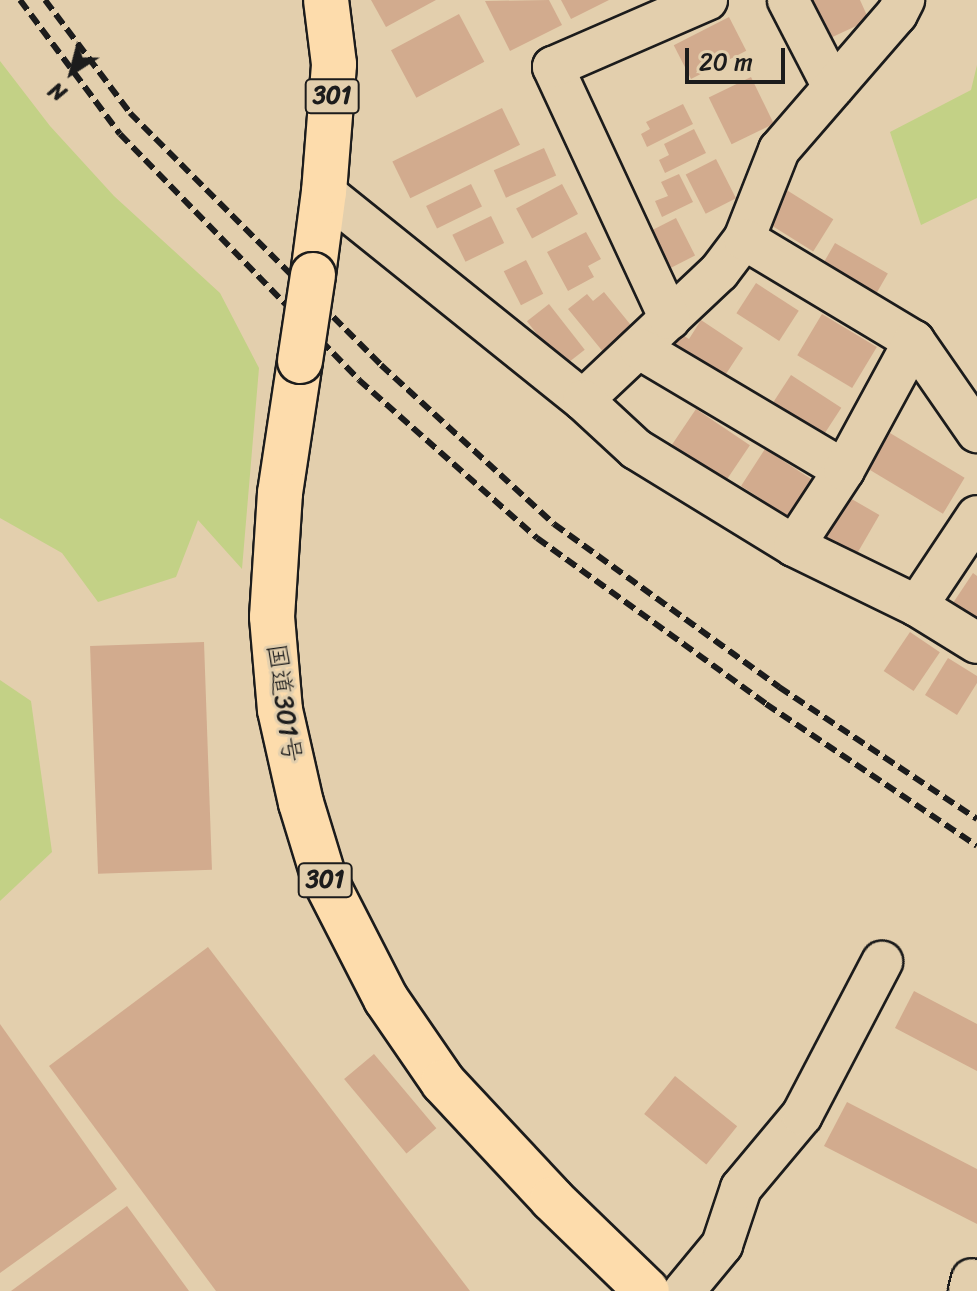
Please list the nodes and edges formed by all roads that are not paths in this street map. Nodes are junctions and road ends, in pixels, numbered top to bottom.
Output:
1 (326, 0) edge
2 (707, 0) edge
3 (788, 0) edge
4 (904, 0) edge
5 (833, 87) junction
6 (324, 192) junction
7 (744, 239) junction
8 (670, 319) junction
9 (914, 341) junction
10 (640, 349) junction
11 (583, 400) junction
12 (977, 432) edge
13 (844, 470) junction
14 (977, 516) edge
15 (794, 546) junction
16 (917, 606) junction
17 (977, 643) edge
18 (882, 962) dead end
19 (647, 1291) edge
20 (684, 1291) edge

1 - 6 highway, 国道301号 / 301
2 - 8 street
3 - 5 street
4 - 5 street
5 - 7 street
6 - 11 street
6 - 19 highway, 国道301号 / 301, bridge
7 - 8 street
7 - 9 street
8 - 10 street
9 - 12 street
9 - 13 street
10 - 11 street
10 - 13 street
11 - 15 street
13 - 15 street
14 - 16 street
15 - 16 street
16 - 17 street
18 - 20 street

